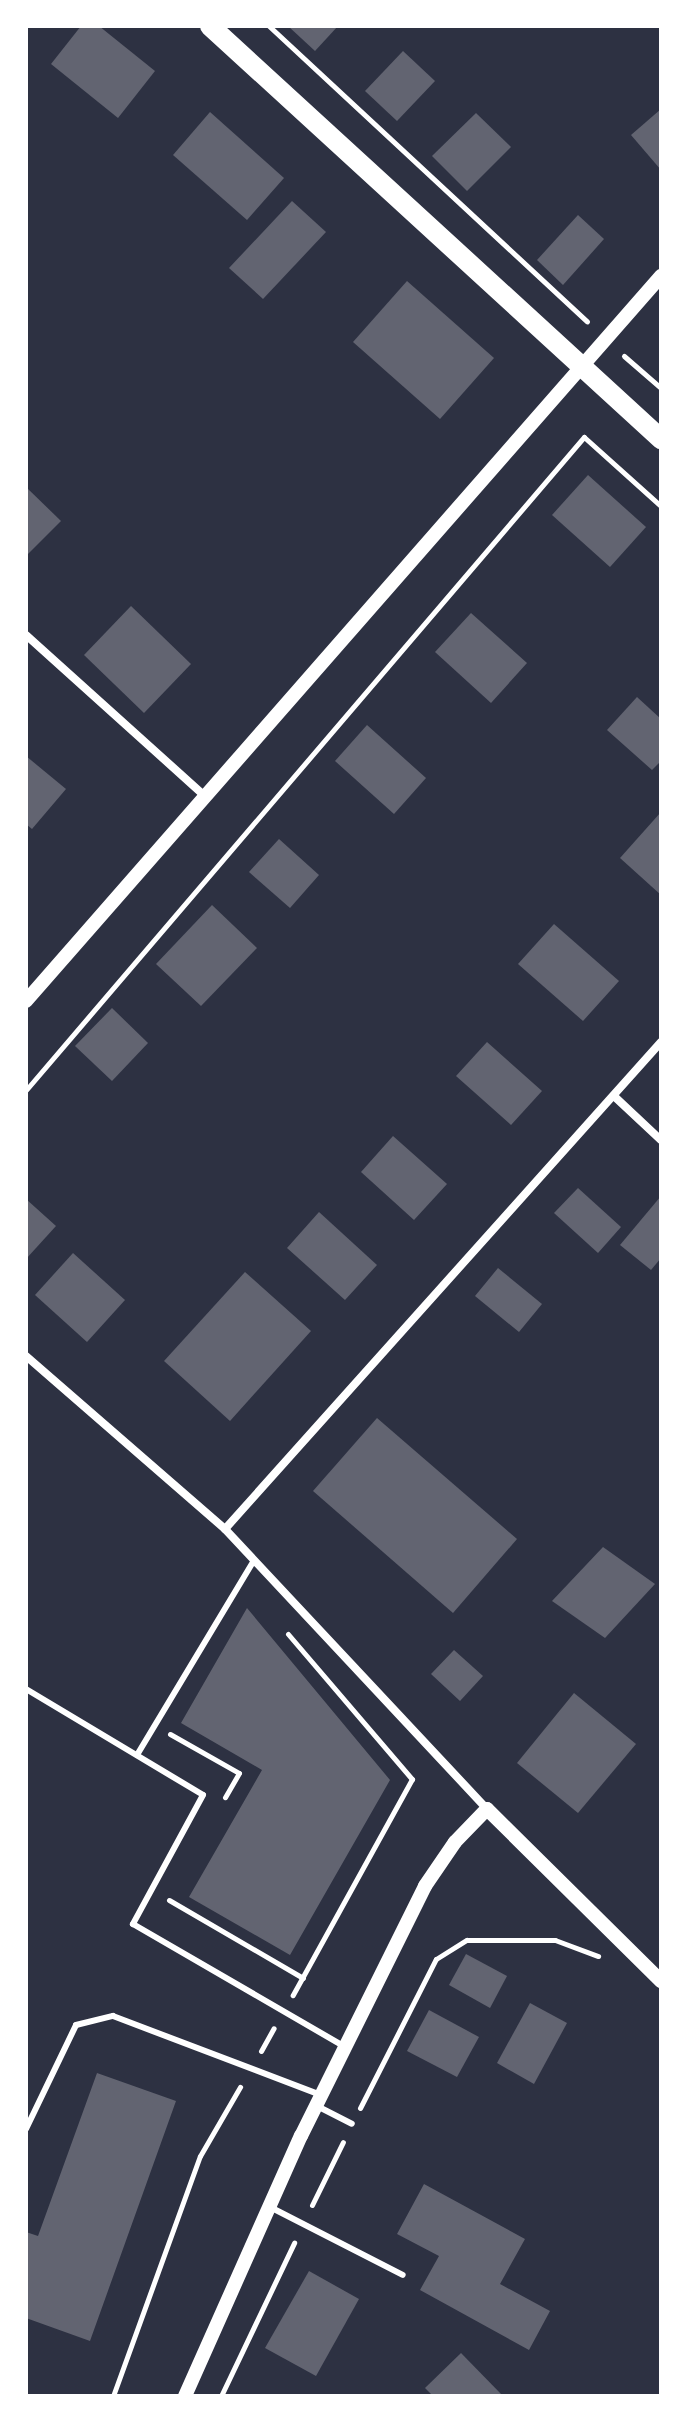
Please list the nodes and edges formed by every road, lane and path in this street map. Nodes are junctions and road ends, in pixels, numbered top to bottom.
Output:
1 (210, 26) edge
2 (269, 26) edge
3 (661, 276) edge
4 (604, 338) junction
5 (580, 365) junction
6 (661, 388) edge
7 (661, 439) edge
8 (661, 506) edge
9 (26, 635) edge
10 (206, 797) junction
11 (26, 1001) edge
12 (661, 1042) edge
13 (26, 1090) edge
14 (615, 1097) junction
15 (661, 1140) edge
16 (26, 1356) edge
17 (225, 1529) junction
18 (254, 1560) junction
19 (279, 1623) dead end
20 (26, 1689) edge
21 (137, 1755) junction
22 (487, 1809) junction
23 (608, 1961) dead end
24 (661, 1981) edge
25 (284, 2011) junction
26 (345, 2047) junction
27 (251, 2068) junction
28 (319, 2100) junction
29 (352, 2124) junction
30 (26, 2129) edge
31 (270, 2207) junction
32 (303, 2223) junction
33 (403, 2275) dead end
34 (113, 2396) edge
35 (185, 2396) edge
36 (221, 2396) edge

1 - 5 main road
2 - 4 path
3 - 4 street
4 - 5 street
4 - 6 path
5 - 7 main road
5 - 10 street
8 - 13 path
9 - 10 street
10 - 11 street
12 - 14 street
14 - 15 street
14 - 17 street
16 - 17 street
17 - 18 street
18 - 21 lane
18 - 22 street
19 - 25 path
20 - 21 lane
21 - 25 lane
22 - 24 street
22 - 26 street
23 - 29 path
25 - 26 lane
25 - 27 path
26 - 28 street
27 - 28 lane
27 - 30 lane
27 - 34 path
28 - 29 lane
28 - 31 street
29 - 32 path
31 - 32 lane
31 - 35 street
32 - 33 lane
32 - 36 path

